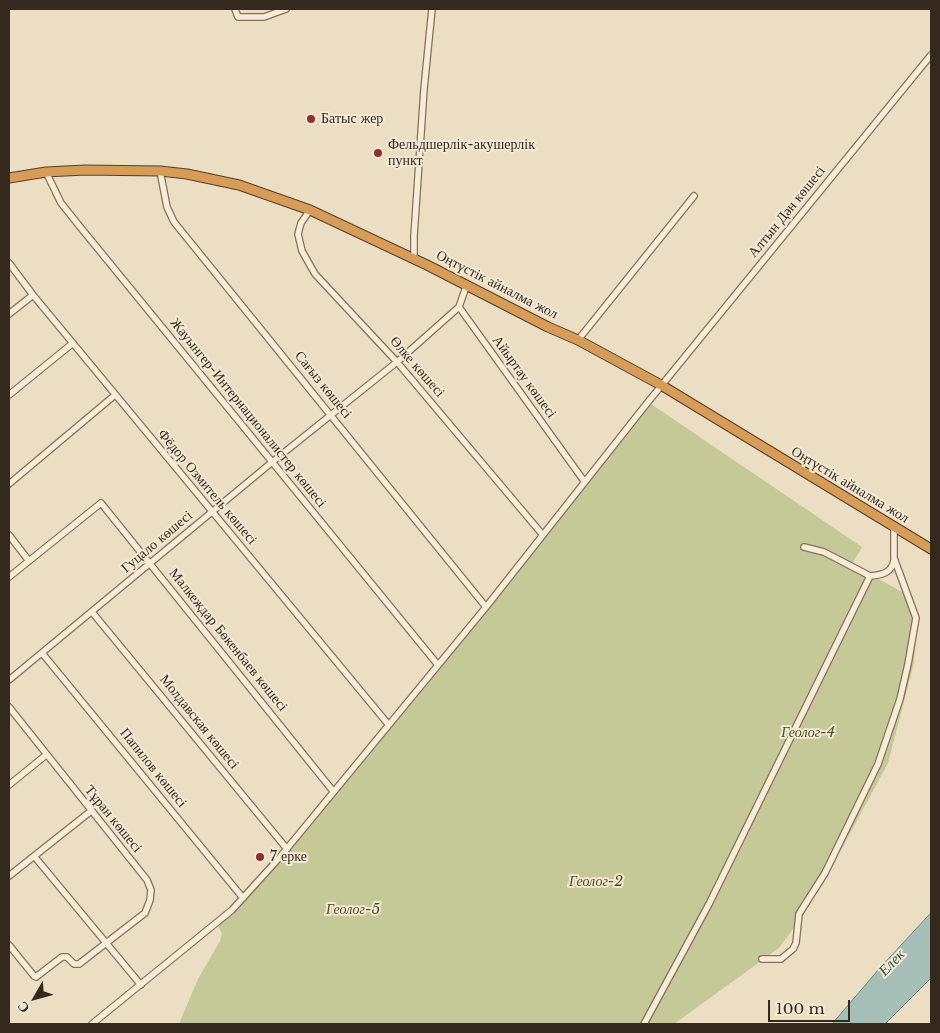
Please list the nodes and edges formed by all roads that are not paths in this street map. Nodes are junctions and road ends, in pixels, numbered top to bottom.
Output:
1 (235, 9) edge
2 (286, 9) edge
3 (432, 9) edge
4 (931, 55) edge
5 (160, 171) junction
6 (46, 172) junction
7 (9, 178) edge
8 (694, 196) dead end
9 (310, 210) junction
10 (414, 259) junction
11 (9, 263) edge
12 (467, 284) junction
13 (33, 295) junction
14 (458, 307) junction
15 (9, 314) edge
16 (578, 340) junction
17 (73, 343) junction
18 (397, 362) junction
19 (661, 385) junction
20 (9, 395) edge
21 (115, 395) junction
22 (332, 416) junction
23 (272, 463) junction
24 (584, 481) junction
25 (9, 484) edge
26 (212, 513) junction
27 (894, 528) junction
28 (542, 534) junction
29 (9, 535) edge
30 (804, 547) dead end
31 (931, 549) edge
32 (894, 558) junction
33 (29, 561) junction
34 (151, 563) junction
35 (870, 576) junction
36 (9, 577) edge
37 (486, 607) junction
38 (92, 612) junction
39 (42, 653) junction
40 (438, 665) junction
41 (9, 680) edge
42 (9, 707) edge
43 (388, 724) junction
44 (46, 755) junction
45 (9, 785) edge
46 (333, 791) junction
47 (90, 811) junction
48 (287, 849) junction
49 (34, 856) junction
50 (9, 876) edge
51 (244, 898) junction
52 (106, 943) junction
53 (9, 945) edge
54 (762, 958) dead end
55 (141, 985) junction
56 (92, 1024) edge
57 (644, 1024) edge

1 - 2 street
3 - 10 street
4 - 19 street, Алтын Дән көшесі
5 - 6 highway, Оңтүстік айналма жол
5 - 9 highway, Оңтүстік айналма жол
5 - 22 street, Сағыз көшесі
6 - 7 highway, Оңтүстік айналма жол
6 - 23 street, Жауынгер-Интернационалистер көшесі
8 - 16 street
9 - 10 highway, Оңтүстік айналма жол
9 - 18 street, Өлке көшесі
10 - 12 highway, Оңтүстік айналма жол
11 - 13 street, Фёдор Озмитель көшесі
12 - 14 street
12 - 16 highway, Оңтүстік айналма жол
13 - 15 street
13 - 17 street, Фёдор Озмитель көшесі
14 - 18 street, Гуцало көшесі
14 - 24 street, Айыртау көшесі
16 - 19 highway, Оңтүстік айналма жол
17 - 20 street
17 - 21 street, Фёдор Озмитель көшесі
18 - 22 street, Гуцало көшесі
18 - 28 street, Өлке көшесі
19 - 24 street, Алтын Дән көшесі
19 - 27 highway, Оңтүстік айналма жол
21 - 25 street
21 - 26 street, Фёдор Озмитель көшесі
22 - 23 street, Гуцало көшесі
22 - 37 street, Сағыз көшесі
23 - 26 street, Гуцало көшесі
23 - 40 street, Жауынгер-Интернационалистер көшесі
24 - 28 street, Алтын Дән көшесі
26 - 34 street, Гуцало көшесі
26 - 43 street, Фёдор Озмитель көшесі
27 - 31 highway, Оңтүстік айналма жол
27 - 32 street
28 - 37 street, Алтын Дән көшесі
29 - 33 street
30 - 35 street
32 - 35 street
32 - 54 street
33 - 34 street, Малкеждар Бөкенбаев көшесі
33 - 36 street, Малкеждар Бөкенбаев көшесі
34 - 38 street, Гуцало көшесі
34 - 46 street, Малкеждар Бөкенбаев көшесі
35 - 57 street
37 - 40 street, Алтын Дән көшесі
38 - 39 street, Гуцало көшесі
38 - 48 street, Молдавская көшесі
39 - 41 street, Гуцало көшесі
39 - 51 street, Папилов көшесі
40 - 43 street, Алтын Дән көшесі
42 - 44 street, Тұран көшесі
43 - 46 street, Алтын Дән көшесі
44 - 45 street
44 - 47 street, Тұран көшесі
46 - 48 street, Алтын Дән көшесі
47 - 49 street
47 - 52 street, Тұран көшесі
48 - 51 street, Алтын Дән көшесі
49 - 50 street
49 - 52 street
51 - 55 street, Алтын Дән көшесі
52 - 53 street
52 - 55 street
55 - 56 street, Алтын Дән көшесі

